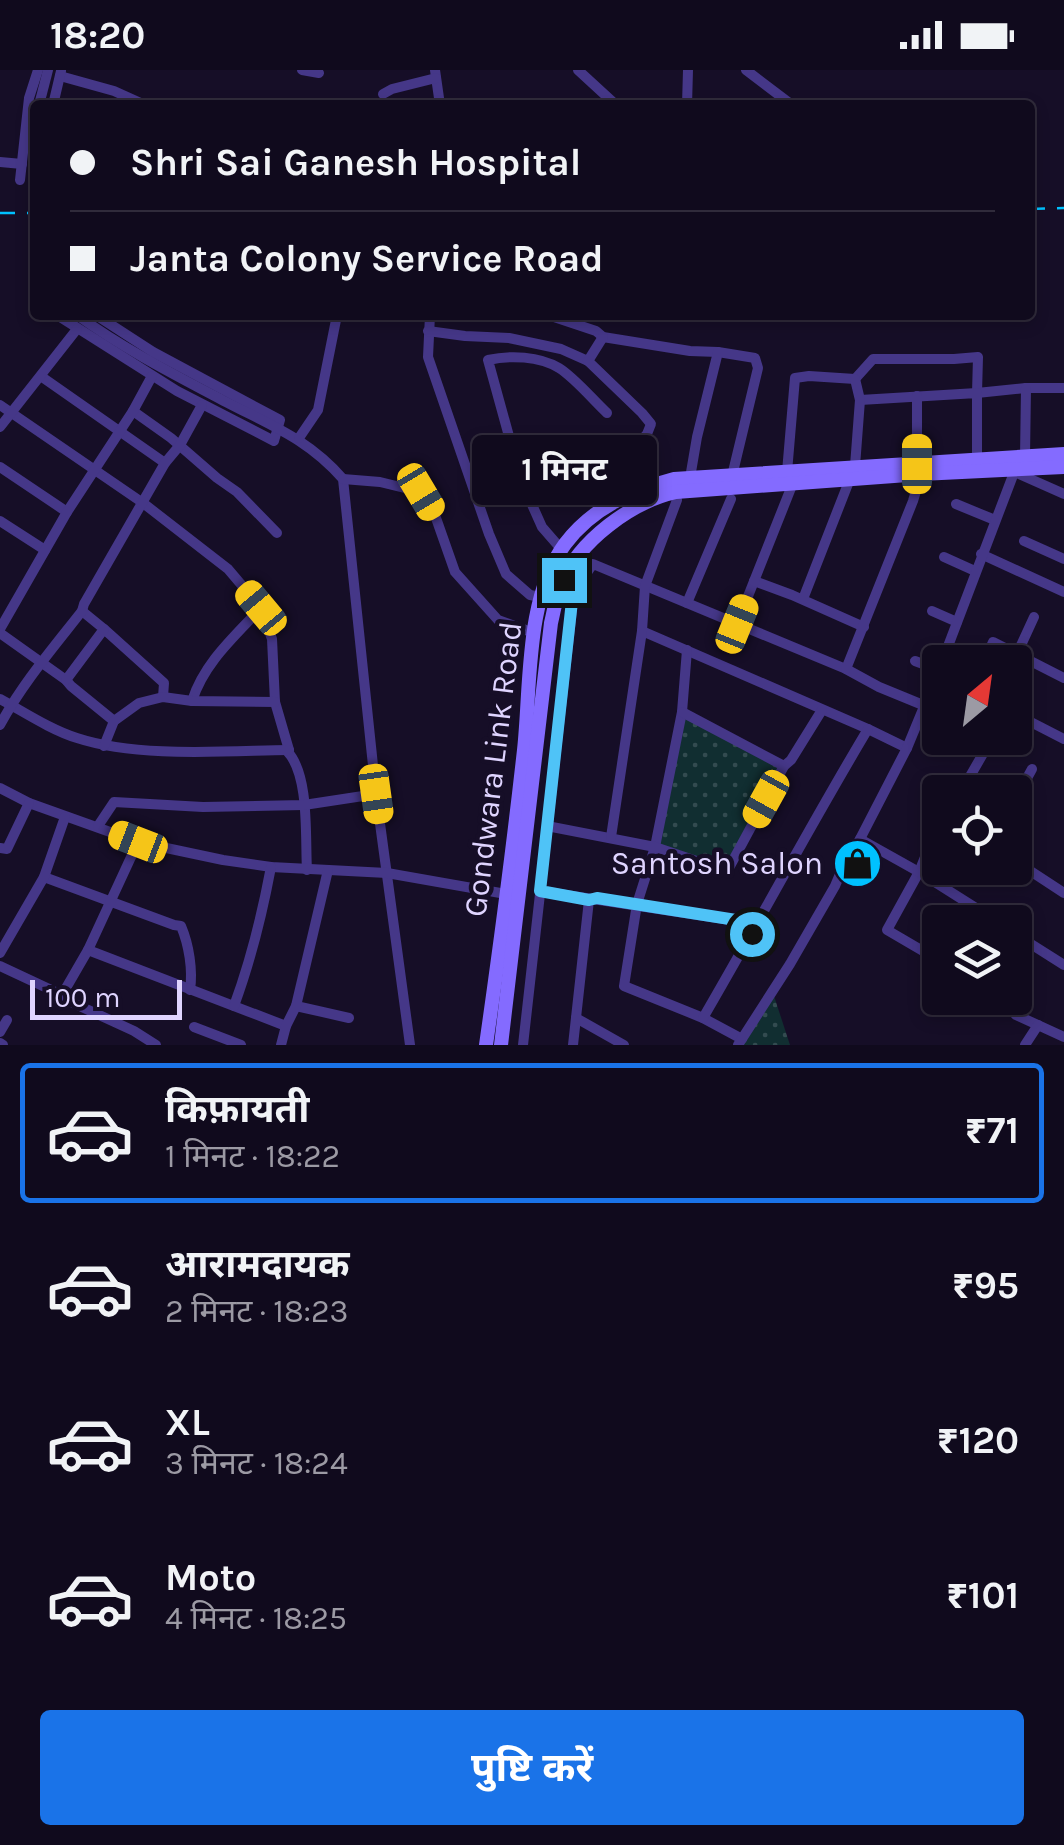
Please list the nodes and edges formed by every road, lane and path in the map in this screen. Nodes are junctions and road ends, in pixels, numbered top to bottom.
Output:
1 (302, 70) edge
2 (578, 70) edge
3 (688, 70) edge
4 (746, 70) edge
5 (38, 71) edge
6 (60, 73) edge
7 (319, 73) dead end
8 (436, 74) edge
9 (383, 94) dead end
10 (39, 100) edge
11 (54, 100) edge
12 (134, 100) edge
13 (439, 100) edge
14 (611, 100) edge
15 (687, 100) edge
16 (785, 100) edge
17 (0, 162) edge
18 (22, 164) junction
19 (20, 180) dead end
20 (64, 320) edge
21 (85, 320) edge
22 (104, 320) edge
23 (335, 320) edge
24 (429, 320) edge
25 (563, 320) edge
26 (77, 328) junction
27 (428, 331) junction
28 (603, 336) junction
29 (718, 352) junction
30 (588, 360) junction
31 (42, 376) junction
32 (152, 376) junction
33 (855, 379) junction
34 (1026, 388) junction
35 (1064, 388) edge
36 (977, 393) junction
37 (918, 396) junction
38 (860, 400) junction
39 (0, 405) edge
40 (202, 405) junction
41 (134, 411) junction
42 (11, 412) junction
43 (608, 412) dead end
44 (0, 428) edge
45 (278, 429) junction
46 (119, 430) junction
47 (299, 438) junction
48 (180, 446) junction
49 (630, 454) dead end
50 (1064, 454) edge
51 (1024, 456) junction
52 (977, 461) junction
53 (165, 463) junction
54 (0, 467) edge
55 (1064, 467) edge
56 (94, 470) junction
57 (919, 470) junction
58 (1017, 472) junction
59 (852, 474) junction
60 (732, 476) junction
61 (690, 478) junction
62 (790, 478) junction
63 (344, 479) junction
64 (1064, 494) edge
65 (677, 500) dead end
66 (731, 500) dead end
67 (143, 503) junction
68 (956, 504) dead end
69 (67, 512) junction
70 (995, 520) junction
71 (0, 521) edge
72 (277, 532) dead end
73 (1024, 541) dead end
74 (44, 550) junction
75 (562, 550) junction
76 (981, 554) junction
77 (944, 557) dead end
78 (1064, 559) edge
79 (975, 570) junction
80 (562, 582) junction
81 (754, 582) junction
82 (645, 586) junction
83 (1064, 592) edge
84 (541, 597) junction
85 (803, 600) junction
86 (687, 603) junction
87 (261, 608) junction
88 (82, 611) junction
89 (932, 612) dead end
90 (1034, 618) dead end
91 (957, 622) junction
92 (737, 624) junction
93 (864, 628) junction
94 (104, 629) junction
95 (0, 631) edge
96 (642, 631) junction
97 (534, 632) junction
98 (948, 645) edge
99 (1021, 645) edge
100 (687, 650) junction
101 (915, 662) dead end
102 (1032, 662) edge
103 (922, 663) edge
104 (40, 664) junction
105 (846, 669) junction
106 (1064, 678) edge
107 (66, 680) junction
108 (0, 698) edge
109 (163, 698) junction
110 (192, 701) junction
111 (276, 702) junction
112 (11, 705) junction
113 (922, 705) edge
114 (822, 710) junction
115 (682, 712) junction
116 (922, 716) edge
117 (114, 721) junction
118 (1032, 723) edge
119 (0, 725) edge
120 (868, 728) junction
121 (1064, 739) edge
122 (104, 746) junction
123 (907, 748) junction
124 (288, 750) junction
125 (784, 766) junction
126 (1032, 769) dead end
127 (1029, 775) edge
128 (0, 788) edge
129 (376, 794) junction
130 (29, 803) junction
131 (304, 805) junction
132 (66, 817) junction
133 (98, 826) junction
134 (547, 826) junction
135 (611, 837) junction
136 (860, 840) junction
137 (138, 842) junction
138 (656, 847) junction
139 (0, 848) edge
140 (922, 864) edge
141 (271, 867) junction
142 (307, 870) junction
143 (328, 870) junction
144 (387, 872) junction
145 (919, 872) junction
146 (1032, 872) edge
147 (44, 877) junction
148 (540, 891) junction
149 (1064, 893) edge
150 (506, 894) junction
151 (589, 900) junction
152 (109, 901) junction
153 (637, 904) junction
154 (971, 905) edge
155 (757, 924) junction
156 (1032, 945) edge
157 (88, 950) junction
158 (922, 950) edge
159 (0, 953) edge
160 (1064, 965) edge
161 (0, 966) edge
162 (190, 990) junction
163 (62, 995) junction
164 (234, 1006) junction
165 (296, 1006) junction
166 (1016, 1015) edge
167 (348, 1018) dead end
168 (576, 1018) junction
169 (702, 1018) junction
170 (7, 1020) dead end
171 (1038, 1025) junction
172 (194, 1026) dead end
173 (286, 1026) junction
174 (0, 1032) edge
175 (1064, 1037) edge
176 (740, 1042) edge
177 (156, 1045) edge
178 (241, 1045) edge
179 (281, 1045) edge
180 (410, 1045) edge
181 (486, 1045) edge
182 (501, 1045) edge
183 (523, 1045) edge
184 (573, 1045) edge
185 (624, 1045) edge
186 (1025, 1045) edge

1 - 7 street
2 - 14 street
3 - 15 street
4 - 16 street
5 - 10 street
5 - 18 street
6 - 11 street
6 - 12 street
8 - 9 street
8 - 13 street
17 - 18 street
18 - 19 street
20 - 26 street
21 - 45 street
22 - 45 street
23 - 47 street
24 - 27 street
25 - 28 street
26 - 31 street
26 - 32 street
27 - 30 street
27 - 84 street
28 - 29 street
28 - 30 street
29 - 60 street
29 - 61 street
30 - 49 street
31 - 42 street
31 - 46 street
32 - 40 street
32 - 41 street
33 - 36 street
33 - 38 street
33 - 62 street
34 - 35 street
34 - 36 street
34 - 51 street
36 - 37 street
36 - 52 street
37 - 38 street
37 - 57 street
38 - 59 street
39 - 42 street
40 - 45 street
40 - 48 street
41 - 46 street
41 - 48 street
42 - 44 street
42 - 56 street
43 - 75 street
45 - 47 street
46 - 53 street
46 - 56 street
47 - 63 street
48 - 53 street
48 - 72 street
50 - 51 street
51 - 52 street
52 - 57 street
53 - 67 street
54 - 69 street
55 - 58 street
56 - 67 street
56 - 69 street
57 - 58 street
57 - 59 street
57 - 93 street
58 - 64 street
58 - 70 street
59 - 62 street
59 - 85 street
60 - 61 street, Gondwara Link Road
60 - 62 street, Gondwara Link Road
61 - 75 street, Gondwara Link Road
62 - 80 street
62 - 81 street
63 - 97 street
63 - 129 street
65 - 82 street
66 - 86 street
67 - 87 street
67 - 88 street
68 - 70 street
69 - 74 street
70 - 76 street
71 - 74 street
73 - 78 street
74 - 95 street
75 - 80 street, Gondwara Link Road
76 - 79 street
76 - 83 street
77 - 79 street
79 - 91 street
80 - 82 street
80 - 84 street, Gondwara Link Road
80 - 134 street
80 - 182 street, Gondwara Link Road
81 - 85 street
81 - 92 street
82 - 86 street
82 - 96 street
84 - 97 street, Gondwara Link Road
85 - 93 street
86 - 92 street
87 - 110 street
87 - 111 street
88 - 94 street
88 - 104 street
89 - 91 street
90 - 99 street
91 - 98 street
92 - 105 street
93 - 105 street
94 - 107 street
94 - 109 street
95 - 104 street
96 - 100 street
96 - 135 street
97 - 150 street, Gondwara Link Road
100 - 114 street
100 - 115 street
101 - 103 street
102 - 106 street
104 - 107 street
104 - 112 street
105 - 113 street
107 - 117 street
108 - 112 street
109 - 110 street
109 - 117 street
110 - 111 street
111 - 124 street
112 - 119 street
112 - 122 street
114 - 120 street
114 - 125 street
115 - 125 street
115 - 138 street
116 - 123 street
117 - 122 street
118 - 121 street
120 - 123 street
120 - 155 street
122 - 124 street
123 - 136 street
124 - 131 street
125 - 138 street
126 - 127 street
128 - 130 street
129 - 131 street
129 - 144 street
130 - 132 street
130 - 139 street
131 - 133 street
131 - 142 street
132 - 133 street
132 - 147 street
133 - 137 street
134 - 135 street
134 - 148 street
135 - 138 street
136 - 145 street
136 - 176 street
137 - 141 street
137 - 152 street
138 - 153 street
140 - 145 street
141 - 142 street
141 - 164 street
142 - 143 street
143 - 144 street
143 - 165 street
144 - 150 street
144 - 180 street
145 - 154 street
145 - 158 street
146 - 149 street
147 - 152 street
147 - 159 street
148 - 151 street
148 - 183 street
150 - 181 street, Gondwara Link Road
151 - 153 street
151 - 168 street
152 - 157 street
152 - 162 street
153 - 155 street
153 - 169 street
155 - 169 street
156 - 160 street
157 - 162 street
157 - 163 street
161 - 163 street
162 - 164 street
163 - 177 street
164 - 173 street
165 - 167 street
165 - 173 street
166 - 171 street
168 - 184 street
168 - 185 street
169 - 176 street
170 - 174 street
171 - 175 street
171 - 186 street
172 - 178 street
173 - 179 street

